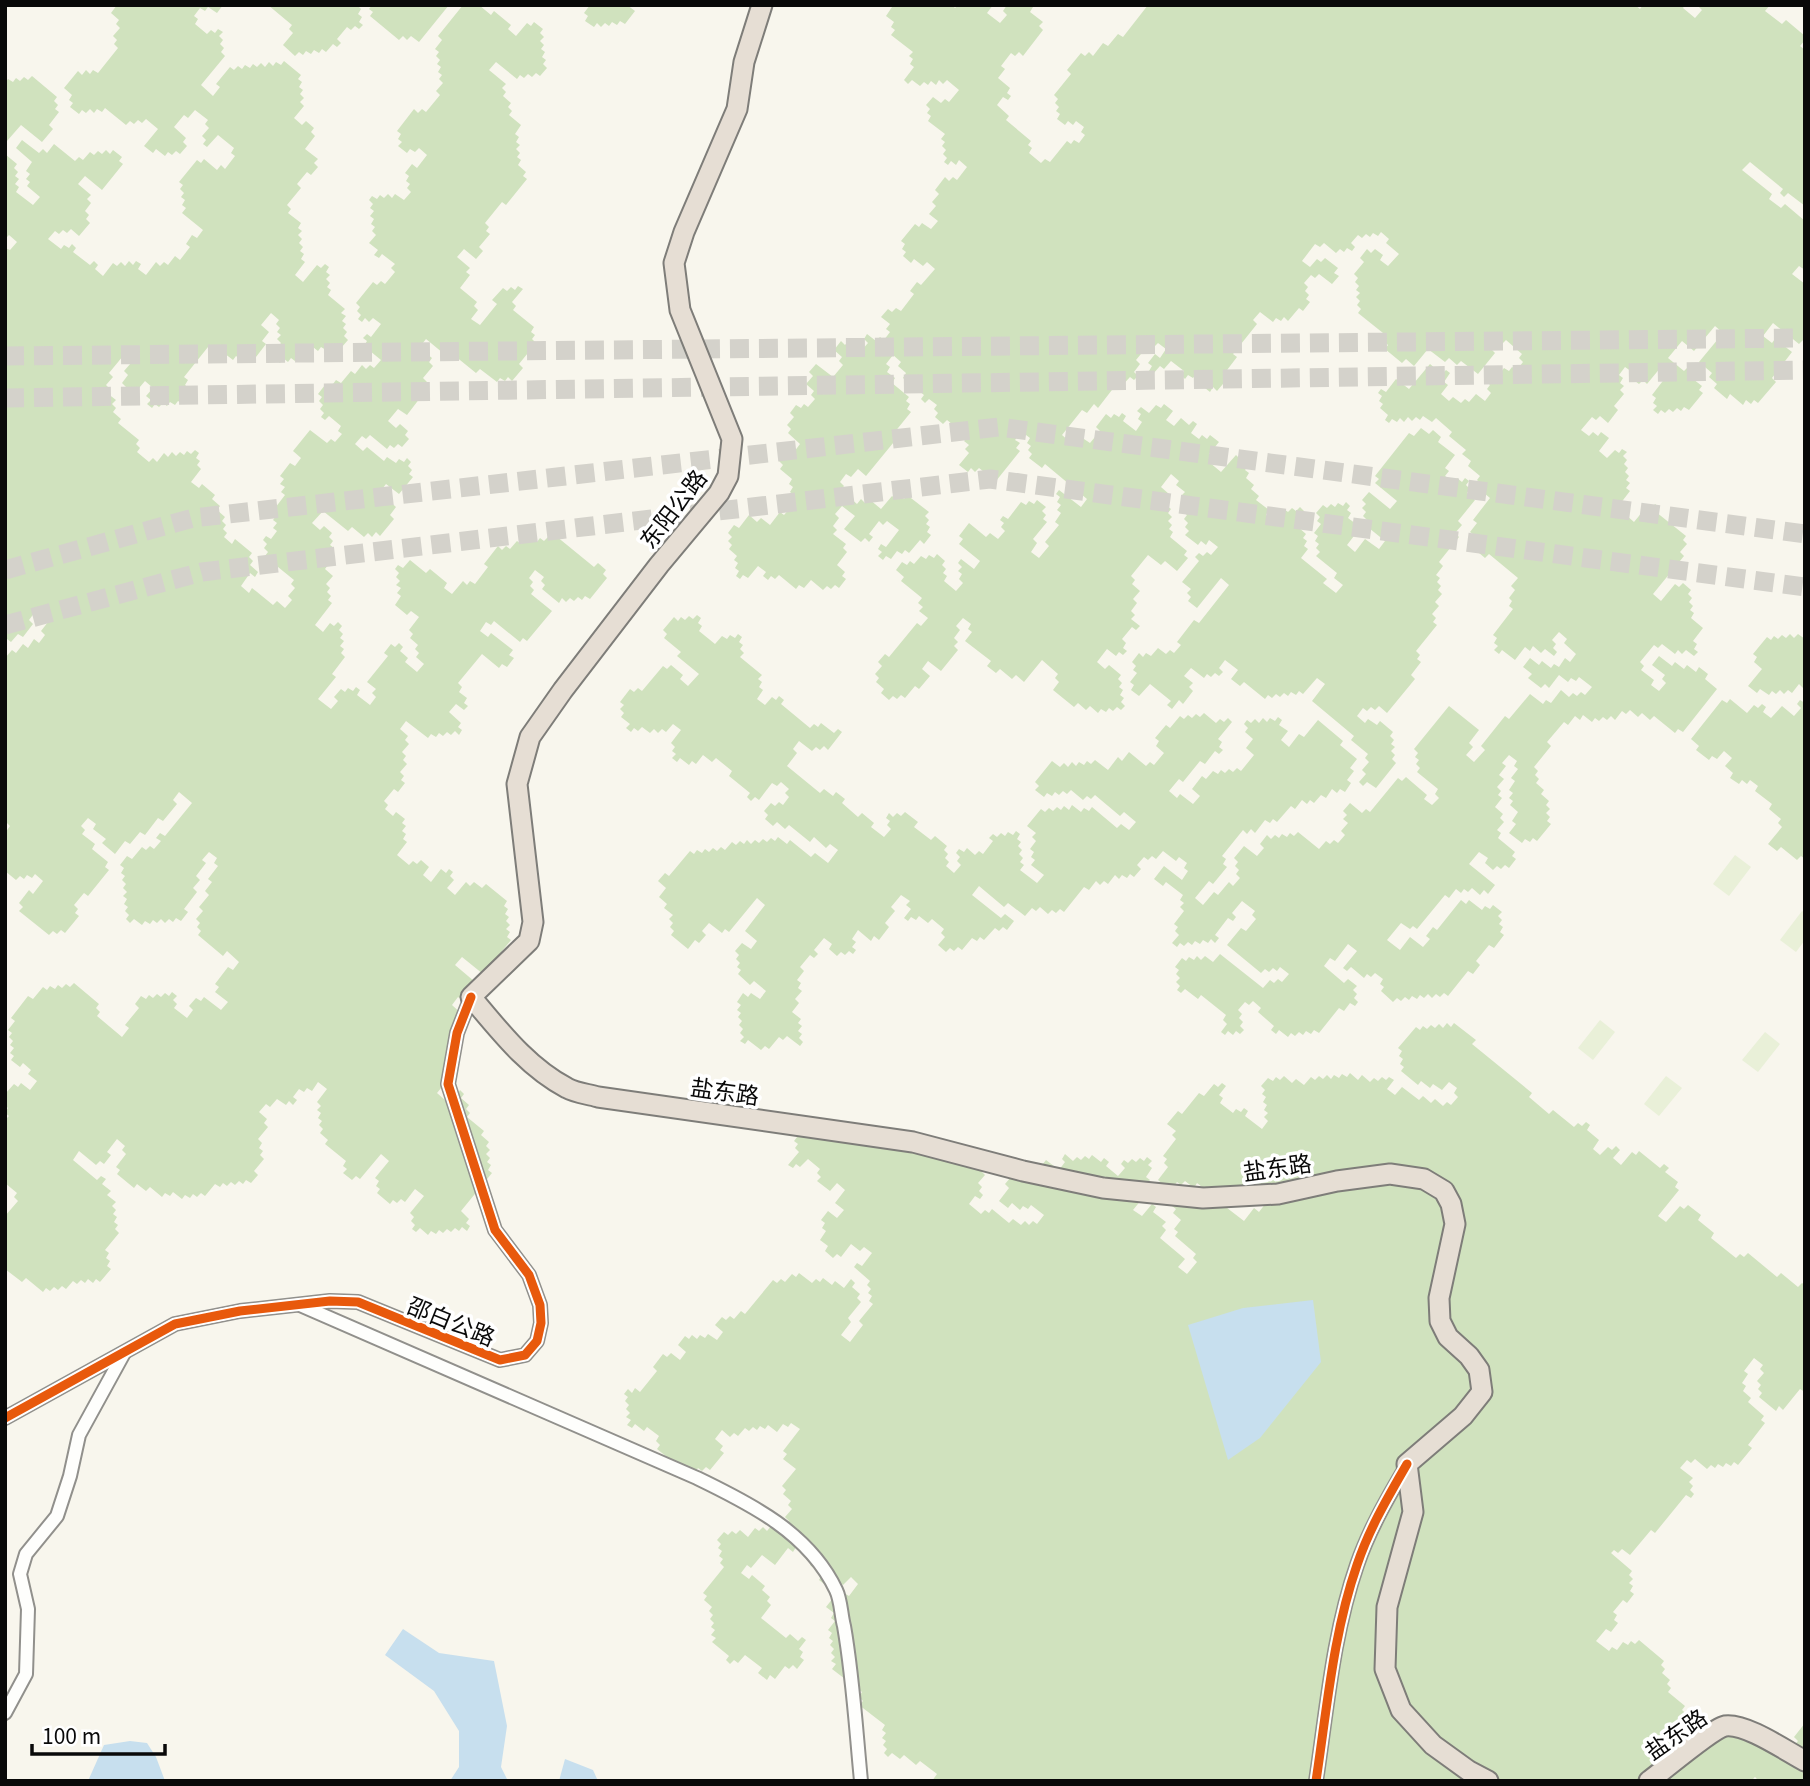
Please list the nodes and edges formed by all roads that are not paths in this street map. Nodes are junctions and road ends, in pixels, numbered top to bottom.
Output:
1 (762, 5) edge
2 (471, 997) junction
3 (299, 1304) junction
4 (124, 1353) junction
5 (5, 1418) edge
6 (1407, 1464) junction
7 (5, 1713) edge
8 (1805, 1761) edge
9 (861, 1781) edge
10 (1315, 1781) edge
11 (1488, 1781) edge
12 (1649, 1781) edge

1 - 2 highway, 东阳公路
2 - 3 street, 邵白公路
2 - 6 highway, 盐东路
3 - 4 street, 邵白公路
3 - 9 street
4 - 5 street, 邵白公路
4 - 7 street
6 - 10 street
6 - 11 highway
8 - 12 highway, 盐东路

